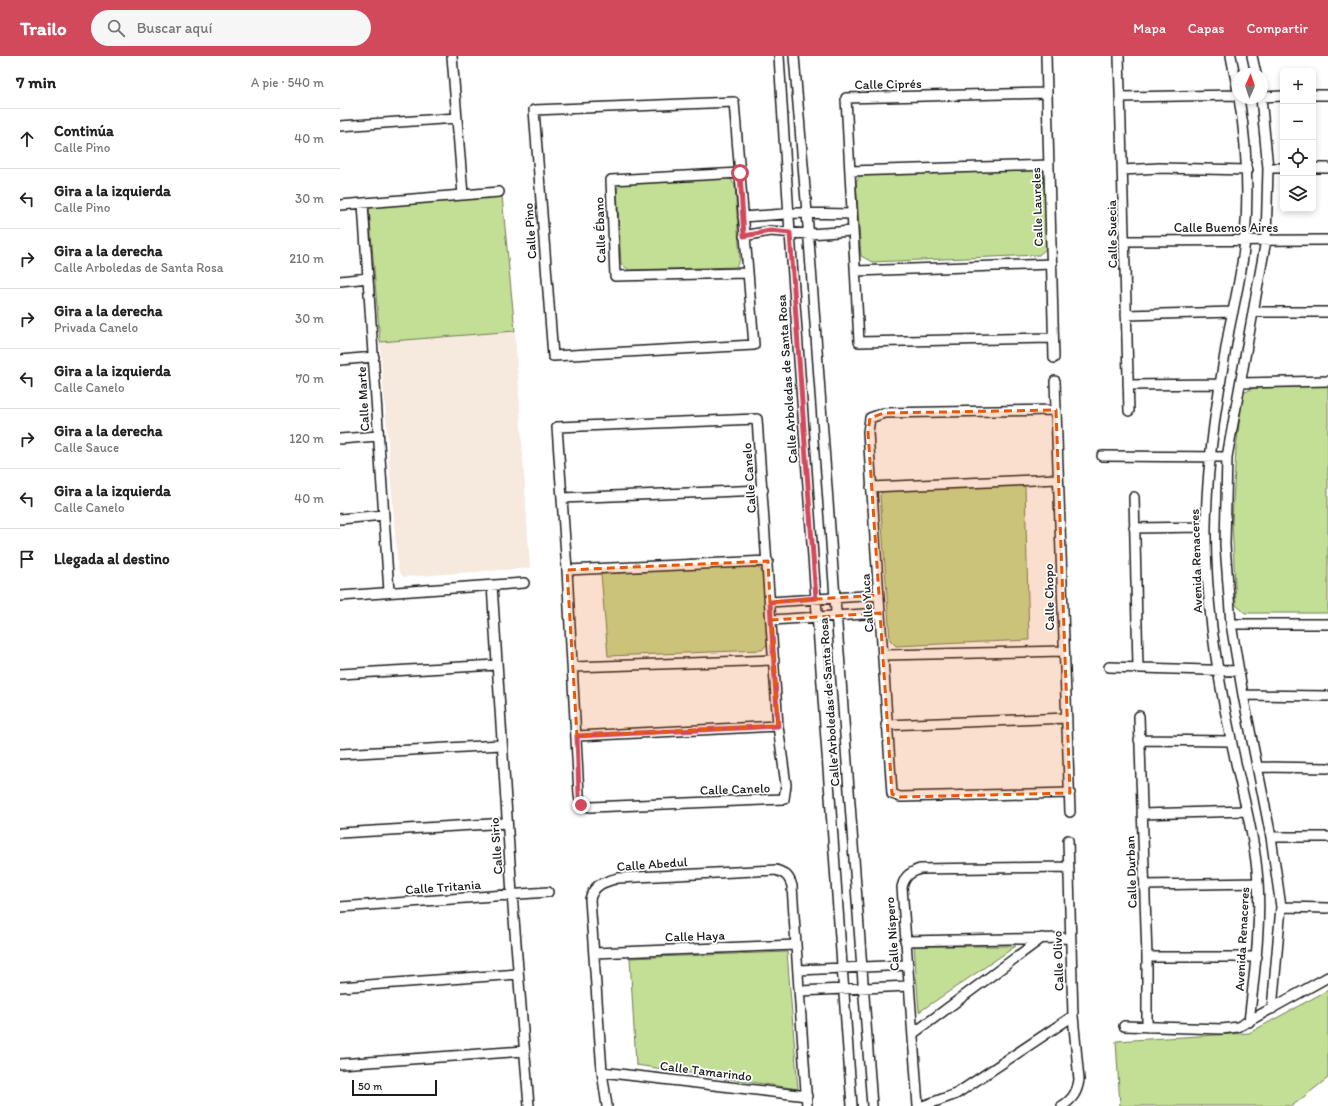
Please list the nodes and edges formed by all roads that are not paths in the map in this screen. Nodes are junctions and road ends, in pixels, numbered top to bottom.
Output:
1 (452, 56) edge
2 (779, 56) edge
3 (794, 56) edge
4 (1046, 56) edge
5 (1119, 56) edge
6 (1231, 56) edge
7 (1252, 56) edge
8 (1233, 68) edge
9 (1255, 68) edge
10 (1046, 93) junction
11 (1232, 95) edge
12 (1316, 95) edge
13 (1328, 95) edge
14 (1280, 96) edge
15 (1121, 97) junction
16 (1268, 97) edge
17 (1240, 104) edge
18 (1263, 104) edge
19 (457, 118) junction
20 (340, 126) edge
21 (1049, 165) junction
22 (1268, 168) junction
23 (1280, 168) edge
24 (1316, 168) edge
25 (1328, 168) edge
26 (1123, 170) junction
27 (1248, 170) junction
28 (850, 171) junction
29 (740, 173) junction
30 (499, 192) dead end
31 (462, 196) junction
32 (363, 204) junction
33 (340, 205) edge
34 (793, 213) junction
35 (807, 213) junction
36 (852, 214) junction
37 (743, 217) junction
38 (853, 231) junction
39 (790, 233) junction
40 (804, 234) junction
41 (744, 236) junction
42 (1245, 240) junction
43 (1266, 240) junction
44 (1328, 240) edge
45 (1125, 241) junction
46 (1052, 264) junction
47 (856, 272) junction
48 (747, 273) junction
49 (368, 278) junction
50 (340, 281) edge
51 (1233, 312) junction
52 (1253, 312) junction
53 (1328, 312) edge
54 (1126, 315) junction
55 (1053, 338) junction
56 (374, 357) junction
57 (1054, 358) dead end
58 (340, 360) edge
59 (1054, 381) dead end
60 (1328, 382) edge
61 (1240, 383) junction
62 (1220, 384) junction
63 (1128, 386) junction
64 (1056, 410) junction
65 (1129, 411) dead end
66 (378, 436) junction
67 (340, 439) edge
68 (1102, 456) dead end
69 (1227, 457) junction
70 (1210, 458) junction
71 (1058, 479) junction
72 (871, 486) junction
73 (763, 490) junction
74 (1134, 497) dead end
75 (562, 498) junction
76 (384, 515) junction
77 (340, 519) edge
78 (1206, 527) junction
79 (1134, 528) junction
80 (768, 561) junction
81 (567, 570) junction
82 (524, 583) dead end
83 (492, 585) junction
84 (389, 592) junction
85 (879, 595) junction
86 (340, 596) edge
87 (834, 597) junction
88 (816, 598) junction
89 (770, 602) junction
90 (880, 613) junction
91 (836, 616) junction
92 (817, 617) junction
93 (772, 620) junction
94 (1231, 624) junction
95 (1328, 624) edge
96 (1063, 650) junction
97 (884, 655) junction
98 (774, 660) junction
99 (496, 665) junction
100 (1109, 666) dead end
101 (573, 667) junction
102 (1138, 667) junction
103 (1217, 670) junction
104 (1239, 671) junction
105 (340, 674) edge
106 (1243, 696) junction
107 (1328, 696) edge
108 (1139, 716) dead end
109 (1067, 718) junction
110 (886, 725) junction
111 (778, 726) junction
112 (577, 736) junction
113 (1139, 740) junction
114 (1231, 741) junction
115 (502, 745) junction
116 (340, 754) edge
117 (1258, 767) junction
118 (1328, 768) edge
119 (1070, 793) junction
120 (1246, 811) junction
121 (1070, 812) dead end
122 (1142, 814) junction
123 (507, 823) junction
124 (340, 833) edge
125 (1272, 837) junction
126 (1328, 837) edge
127 (1068, 840) dead end
128 (1068, 867) junction
129 (1258, 883) junction
130 (1145, 886) junction
131 (548, 892) dead end
132 (512, 894) junction
133 (340, 907) edge
134 (1281, 907) junction
135 (1328, 908) edge
136 (1042, 938) junction
137 (1070, 938) junction
138 (905, 941) junction
139 (796, 945) junction
140 (594, 953) junction
141 (1257, 956) junction
142 (1147, 957) junction
143 (908, 965) junction
144 (842, 968) junction
145 (862, 968) junction
146 (799, 970) junction
147 (518, 974) junction
148 (1328, 977) edge
149 (910, 986) junction
150 (340, 987) edge
151 (863, 988) junction
152 (843, 989) junction
153 (800, 991) junction
154 (1272, 1010) junction
155 (1073, 1016) junction
156 (1249, 1022) junction
157 (1124, 1026) dead end
158 (1147, 1027) junction
159 (914, 1033) junction
160 (524, 1051) junction
161 (340, 1064) edge
162 (602, 1072) junction
163 (807, 1096) junction
164 (529, 1106) edge
165 (607, 1106) edge
166 (807, 1106) edge
167 (852, 1106) edge
168 (872, 1106) edge
169 (918, 1106) edge
170 (923, 1106) edge
171 (1062, 1106) edge

1 - 19 street
2 - 34 street, Calle Arboledas de Santa Rosa
3 - 35 street, Calle Arboledas de Santa Rosa
4 - 10 street, Calle Laureles
5 - 15 street, Calle Suecia
6 - 8 street
7 - 9 street
10 - 21 street, Calle Laureles
10 - 28 street, Calle Ciprés
11 - 15 street
12 - 13 street
14 - 16 street
15 - 26 street, Calle Suecia
17 - 27 street, Avenida Renaceres
18 - 22 street
19 - 20 street
19 - 31 street
21 - 28 street
21 - 46 street, Calle Laureles
22 - 23 street
22 - 43 street
24 - 25 street
26 - 27 street
26 - 45 street, Calle Suecia
27 - 42 street, Avenida Renaceres
28 - 36 street, Calle Ciprés
29 - 37 street, Calle Pino
29 - 48 street, Calle Ébano
29 - 48 street, Calle Pino
30 - 31 street
31 - 32 street
32 - 33 street
32 - 49 street, Calle Marte
34 - 35 street
34 - 37 street
34 - 39 street, Calle Arboledas de Santa Rosa
35 - 36 street
35 - 40 street, Calle Arboledas de Santa Rosa
36 - 38 street, Calle Ciprés
37 - 41 street, Calle Pino
38 - 40 street
38 - 47 street, Calle Ciprés
39 - 40 street
39 - 41 street
39 - 88 street, Calle Arboledas de Santa Rosa
40 - 87 street, Calle Arboledas de Santa Rosa
41 - 48 street, Calle Pino
42 - 43 street, Calle Buenos Aires
42 - 45 street, Calle Buenos Aires
42 - 51 street, Avenida Renaceres
43 - 44 street, Calle Buenos Aires
43 - 52 street
45 - 54 street, Calle Suecia
46 - 47 street
46 - 55 street, Calle Laureles
47 - 55 street, Calle Ciprés
49 - 50 street
49 - 56 street, Calle Marte
51 - 54 street
51 - 62 street, Avenida Renaceres
52 - 53 street
52 - 61 street
54 - 63 street, Calle Suecia
55 - 57 street, Calle Laureles
56 - 58 street
56 - 66 street, Calle Marte
59 - 64 street, Calle Chopo
60 - 61 street
61 - 69 street
62 - 63 street
62 - 70 street, Avenida Renaceres
63 - 65 street, Calle Suecia
64 - 71 street, Calle Chopo
64 - 72 street, Calle Yuca
66 - 67 street
66 - 76 street, Calle Marte
68 - 70 street
69 - 70 street
69 - 94 street
70 - 78 street, Avenida Renaceres
71 - 72 street
71 - 96 street, Calle Chopo
72 - 85 street, Calle Yuca
73 - 75 street
73 - 75 street, Calle Canelo
73 - 80 street, Calle Canelo
74 - 79 street
75 - 81 street, Calle Canelo
76 - 77 street
76 - 84 street, Calle Marte
78 - 79 street
78 - 103 street, Avenida Renaceres
79 - 102 street
80 - 81 street
80 - 89 street, Calle Canelo
81 - 101 street, Calle Canelo
82 - 83 street
83 - 84 street
83 - 99 street, Calle Sirio
84 - 86 street
85 - 87 street
85 - 90 street, Calle Yuca
87 - 88 street
87 - 91 street, Calle Arboledas de Santa Rosa
88 - 89 street
88 - 92 street, Calle Arboledas de Santa Rosa
89 - 93 street, Calle Canelo
90 - 91 street
90 - 97 street, Calle Yuca
91 - 92 street
91 - 145 street, Calle Arboledas de Santa Rosa
92 - 93 street
92 - 144 street, Calle Arboledas de Santa Rosa
93 - 98 street, Calle Canelo
94 - 95 street
94 - 104 street
96 - 97 street
96 - 109 street, Calle Chopo
97 - 110 street, Calle Yuca
98 - 101 street
98 - 111 street, Calle Canelo
99 - 105 street
99 - 115 street, Calle Sirio
100 - 102 street
101 - 112 street, Calle Canelo
102 - 103 street
103 - 104 street
103 - 114 street, Avenida Renaceres
104 - 106 street
106 - 107 street
106 - 117 street
108 - 113 street, Calle Durban
109 - 110 street
109 - 119 street, Calle Chopo
110 - 119 street, Calle Yuca
111 - 112 street
111 - 112 street, Calle Canelo
113 - 114 street
113 - 122 street, Calle Durban
114 - 120 street, Avenida Renaceres
115 - 116 street
115 - 123 street, Calle Sirio
117 - 118 street
117 - 125 street
119 - 121 street, Calle Chopo
120 - 122 street
120 - 129 street, Avenida Renaceres
122 - 130 street, Calle Durban
123 - 124 street
123 - 132 street, Calle Sirio
125 - 126 street
125 - 134 street
127 - 128 street, Calle Olivo
128 - 137 street, Calle Olivo
128 - 138 street, Calle Níspero
129 - 130 street
129 - 141 street, Avenida Renaceres
130 - 142 street, Calle Durban
131 - 132 street, Calle Tritania
132 - 133 street, Calle Tritania
132 - 147 street, Calle Sirio
134 - 135 street
134 - 154 street
136 - 137 street
136 - 138 street
136 - 159 street
137 - 155 street, Calle Olivo
138 - 143 street, Calle Níspero
139 - 140 street, Calle Haya
139 - 140 street, Calle Abedul
139 - 146 street, Calle Abedul
140 - 162 street, Calle Abedul
141 - 142 street
141 - 156 street, Avenida Renaceres
142 - 158 street, Calle Durban
143 - 145 street
143 - 149 street, Calle Níspero
144 - 145 street
144 - 146 street
144 - 152 street, Calle Arboledas de Santa Rosa
145 - 151 street, Calle Arboledas de Santa Rosa
146 - 153 street, Calle Abedul
147 - 150 street
147 - 160 street, Calle Sirio
148 - 154 street
149 - 151 street
149 - 159 street, Calle Níspero
151 - 152 street
151 - 168 street, Calle Arboledas de Santa Rosa
152 - 153 street
152 - 167 street, Calle Arboledas de Santa Rosa
153 - 163 street, Calle Abedul
154 - 156 street
155 - 170 street
155 - 171 street, Calle Olivo
156 - 158 street
157 - 158 street
159 - 169 street, Calle Níspero
160 - 161 street
160 - 164 street, Calle Sirio
162 - 163 street, Calle Tamarindo
162 - 165 street, Calle Abedul
163 - 166 street, Calle Abedul

